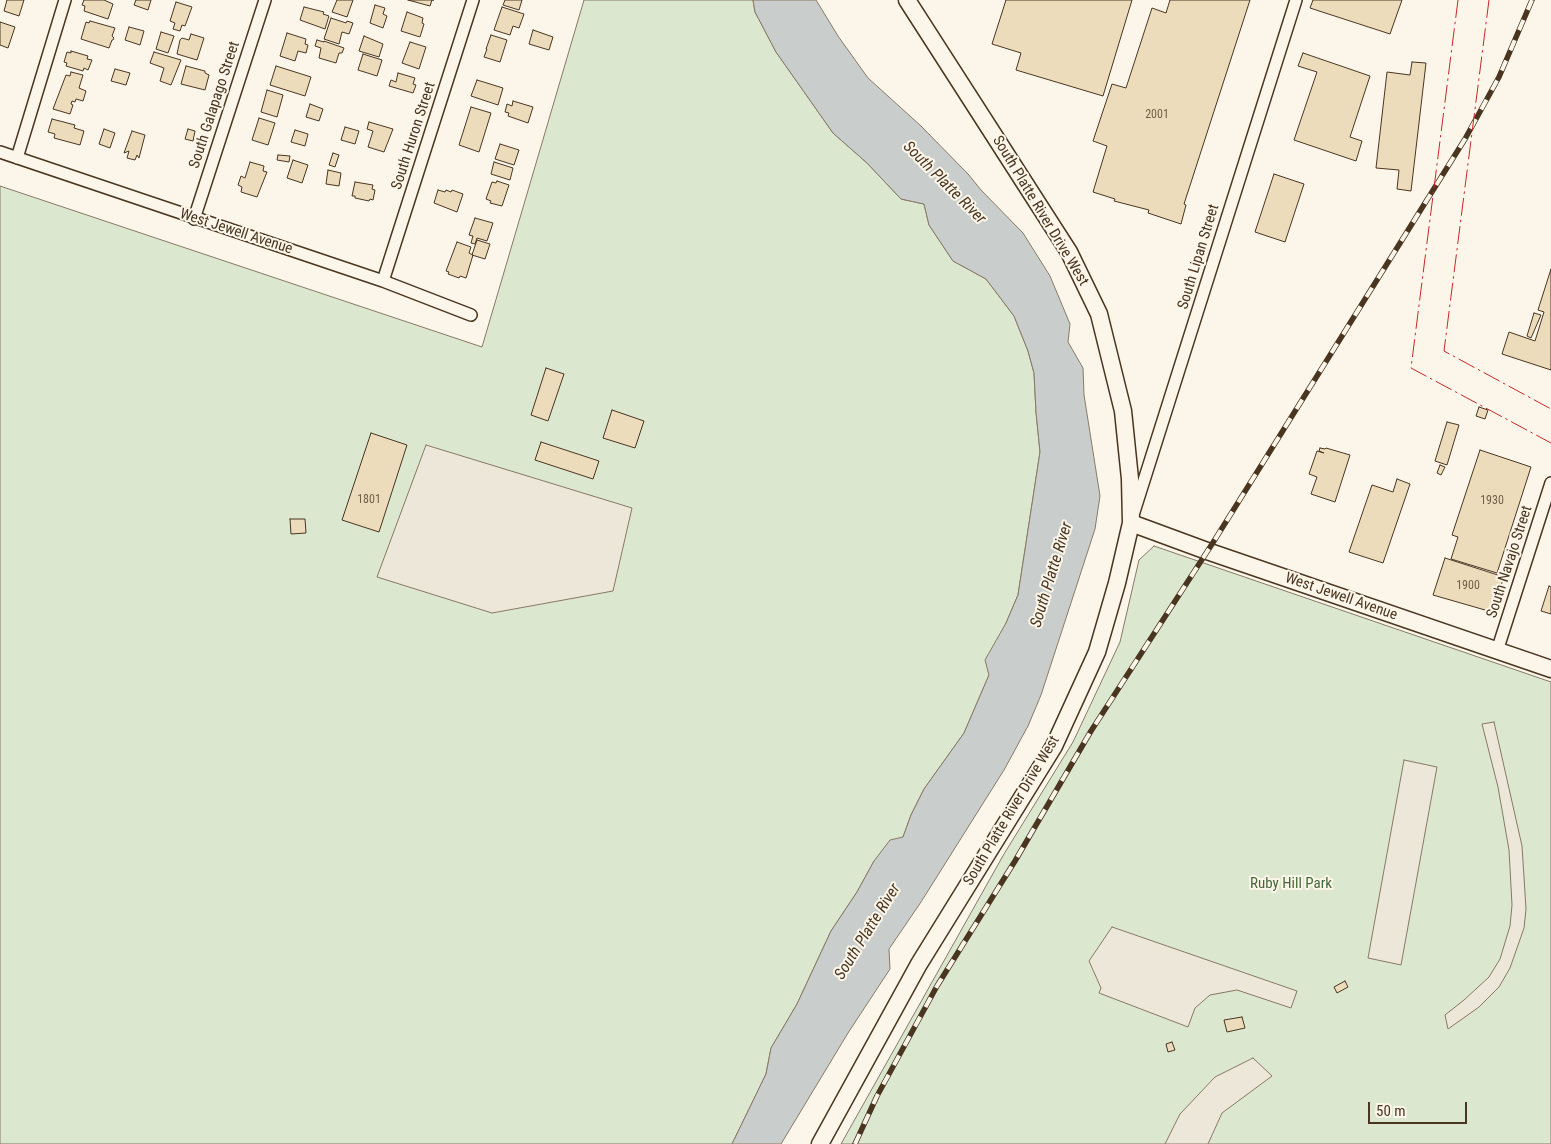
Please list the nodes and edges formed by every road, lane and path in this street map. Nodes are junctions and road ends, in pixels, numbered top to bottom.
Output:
1 (65, 0) edge
2 (265, 0) edge
3 (473, 0) edge
4 (907, 0) edge
5 (1296, 0) edge
6 (0, 152) edge
7 (17, 158) junction
8 (194, 219) junction
9 (383, 281) junction
10 (471, 315) dead end
11 (1551, 483) edge
12 (1131, 523) junction
13 (1497, 651) junction
14 (1551, 669) edge
15 (820, 1144) edge

1 - 7 street
2 - 8 street, South Galapago Street
3 - 9 street, South Huron Street
4 - 12 street, South Platte River Drive West
5 - 12 street, South Lipan Street
6 - 7 street, West Jewell Avenue
7 - 8 street, West Jewell Avenue
8 - 9 street, West Jewell Avenue
9 - 10 street, West Jewell Avenue
11 - 13 street, South Navajo Street
12 - 13 street, West Jewell Avenue
12 - 15 street, South Platte River Drive West
13 - 14 street, West Jewell Avenue

